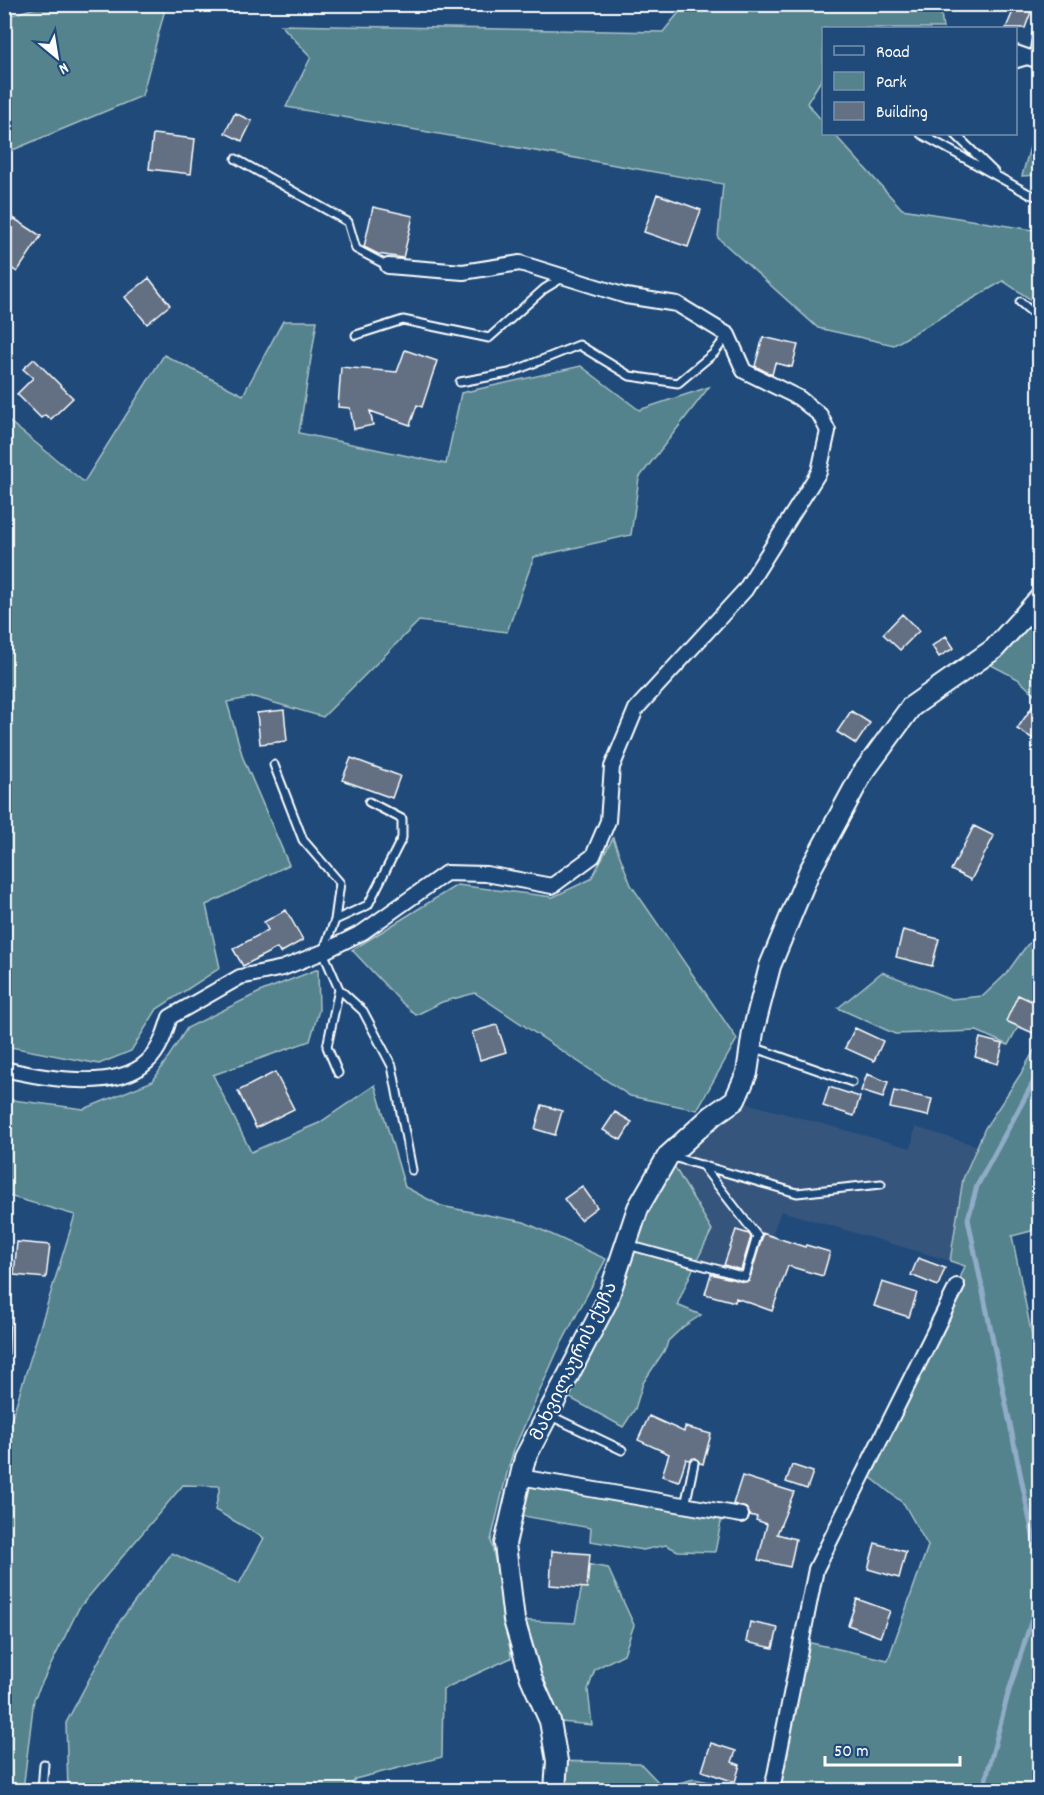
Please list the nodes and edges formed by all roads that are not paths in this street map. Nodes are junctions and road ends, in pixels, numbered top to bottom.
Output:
1 (1040, 14) edge
2 (1017, 53) edge
3 (1036, 58) edge
4 (1017, 64) edge
5 (923, 135) edge
6 (957, 135) edge
7 (236, 159) dead end
8 (1000, 178) junction
9 (1040, 197) edge
10 (388, 266) joint
11 (564, 276) junction
12 (1020, 302) dead end
13 (1040, 319) edge
14 (356, 335) dead end
15 (728, 335) junction
16 (460, 382) dead end
17 (1040, 598) edge
18 (274, 765) dead end
19 (369, 802) dead end
20 (335, 920) junction
21 (323, 952) junction
22 (339, 989) junction
23 (751, 1047) junction
24 (4, 1069) edge
25 (338, 1072) dead end
26 (852, 1082) dead end
27 (668, 1156) junction
28 (702, 1166) junction
29 (412, 1170) dead end
30 (881, 1184) dead end
31 (626, 1244) junction
32 (957, 1286) dead end
33 (6, 1287) dead end
34 (4, 1353) edge
35 (548, 1415) junction
36 (622, 1450) dead end
37 (694, 1463) dead end
38 (520, 1477) junction
39 (685, 1506) junction
40 (741, 1515) dead end
41 (44, 1764) dead end
42 (42, 1791) edge
43 (555, 1791) edge
44 (772, 1791) edge

1 - 3 lane
2 - 3 street
3 - 4 lane
5 - 8 lane
6 - 8 lane
7 - 10 lane
8 - 9 lane
10 - 11 street
11 - 14 lane
11 - 15 street
12 - 13 lane
15 - 16 lane
15 - 21 street
17 - 23 street, მახვილაურის ქუჩა
18 - 20 lane
19 - 20 lane
20 - 21 lane
21 - 22 lane
21 - 24 street
22 - 25 lane
22 - 29 lane
23 - 26 lane
23 - 27 street, მახვილაურის ქუჩა
27 - 28 lane
27 - 31 street, მახვილაურის ქუჩა
28 - 30 lane
28 - 31 lane
31 - 35 street, მახვილაურის ქუჩა
32 - 44 street
33 - 34 lane
35 - 36 lane
35 - 38 street, მახვილაურის ქუჩა
37 - 39 lane
38 - 39 street
38 - 43 street, მახვილაურის ქუჩა
39 - 40 street
41 - 42 lane

